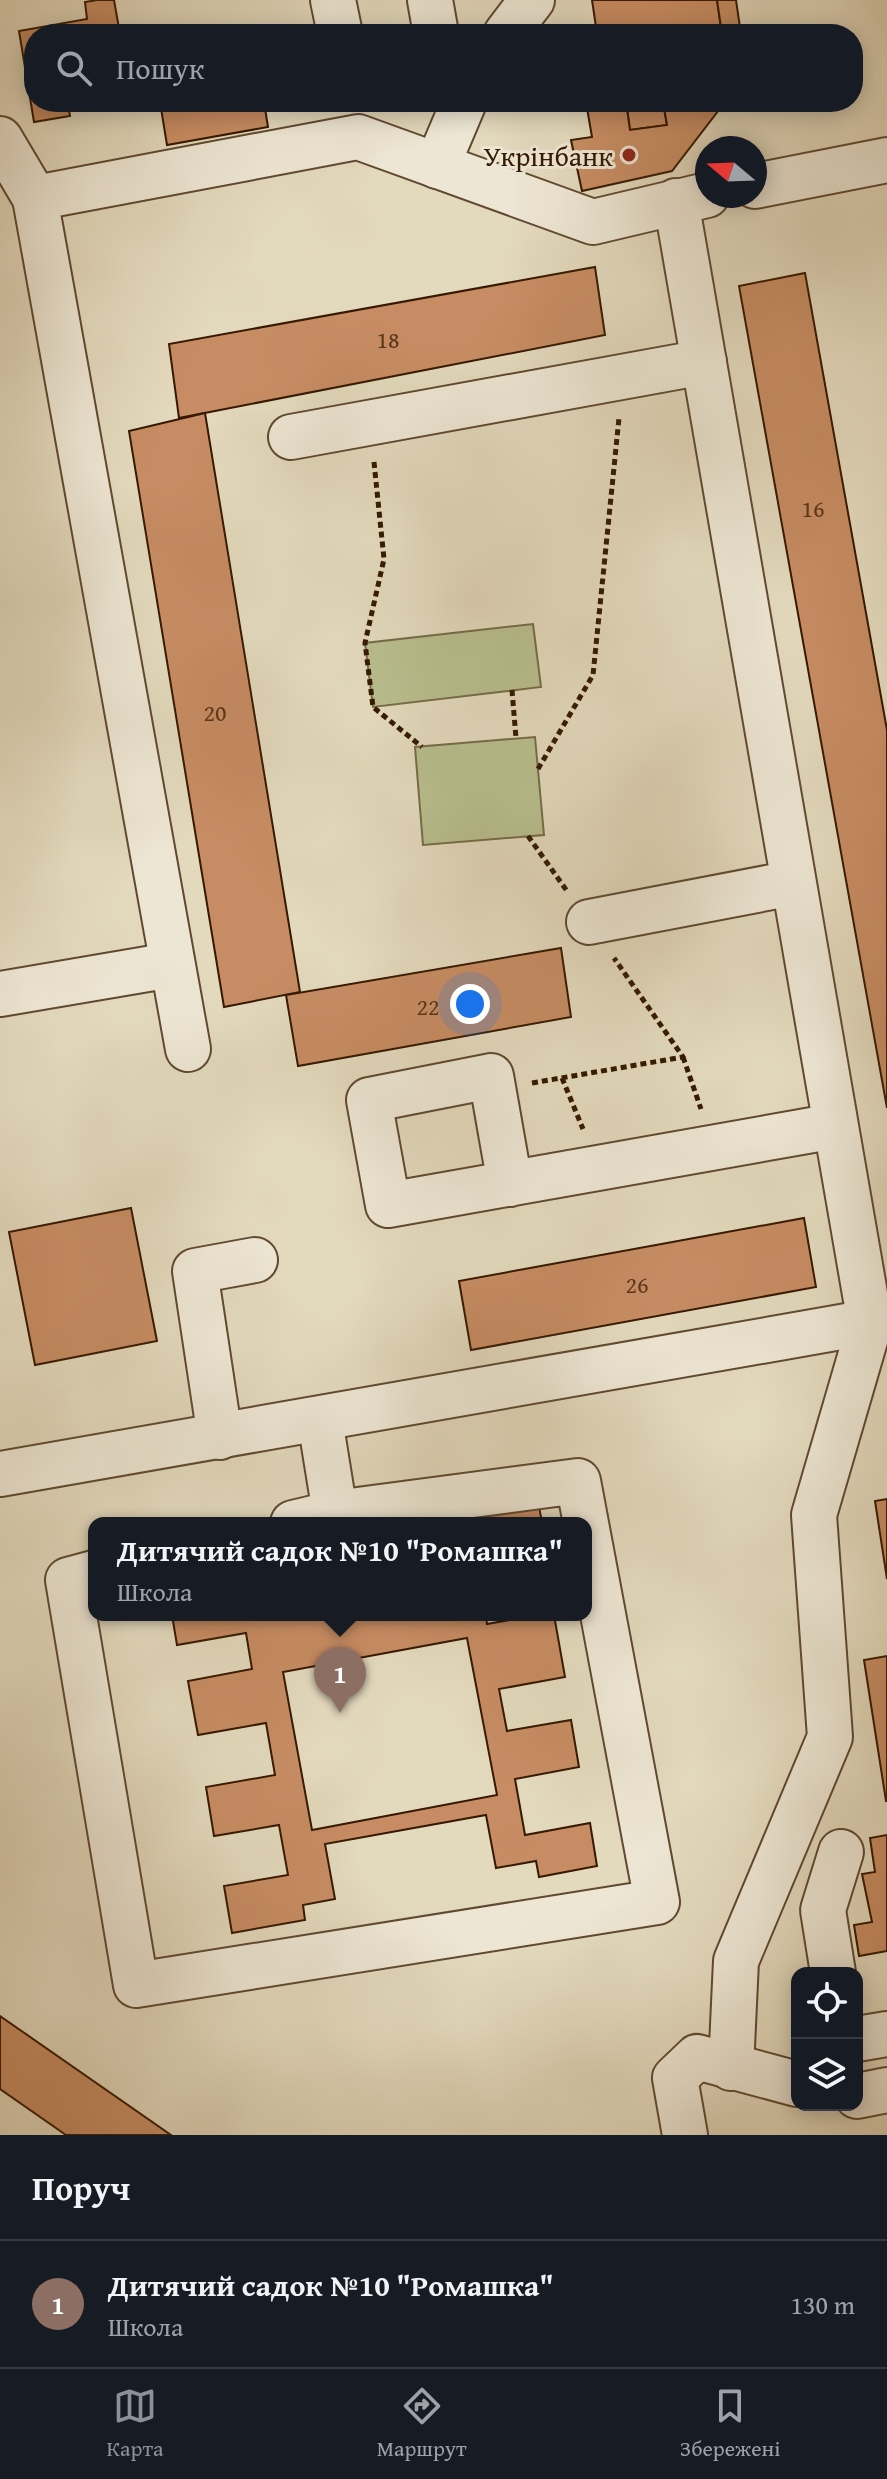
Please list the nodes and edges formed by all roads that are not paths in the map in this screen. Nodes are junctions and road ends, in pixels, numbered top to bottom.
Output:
1 (333, 0) edge
2 (430, 0) edge
3 (532, 0) edge
4 (338, 24) edge
5 (434, 24) edge
6 (514, 24) edge
7 (460, 112) edge
8 (355, 120) edge
9 (0, 139) edge
10 (887, 160) edge
11 (437, 166) junction
12 (767, 184) edge
13 (35, 198) junction
14 (691, 198) edge
15 (704, 362) junction
16 (291, 437) dead end
17 (793, 883) junction
18 (589, 922) road end
19 (171, 965) junction
20 (0, 994) edge
21 (188, 1049) dead end
22 (835, 1126) junction
23 (510, 1184) junction
24 (255, 1260) dead end
25 (878, 1321) edge
26 (320, 1420) junction
27 (220, 1437) junction
28 (0, 1474) edge
29 (335, 1513) junction
30 (318, 1517) edge
31 (585, 1517) edge
32 (592, 1556) edge
33 (88, 1575) edge
34 (841, 1852) dead end
35 (832, 1967) edge
36 (887, 2034) edge
37 (863, 2038) edge
38 (731, 2068) junction
39 (791, 2083) edge
40 (887, 2090) edge
41 (863, 2095) edge
42 (685, 2135) edge

1 - 4 lane
2 - 5 lane
3 - 6 lane
7 - 11 lane
8 - 11 lane
8 - 13 lane
9 - 13 lane
10 - 12 lane
11 - 14 lane
13 - 19 lane
14 - 15 lane
15 - 16 lane
15 - 17 lane
17 - 18 lane
17 - 22 lane
19 - 20 lane
19 - 21 lane
22 - 23 lane
22 - 25 lane
23 - 23 lane
24 - 27 lane
25 - 26 lane
25 - 38 lane
26 - 27 lane
26 - 29 lane
27 - 28 lane
29 - 30 lane
29 - 31 lane
32 - 33 lane
34 - 35 lane
36 - 37 lane
38 - 39 lane
38 - 42 lane
40 - 41 lane

